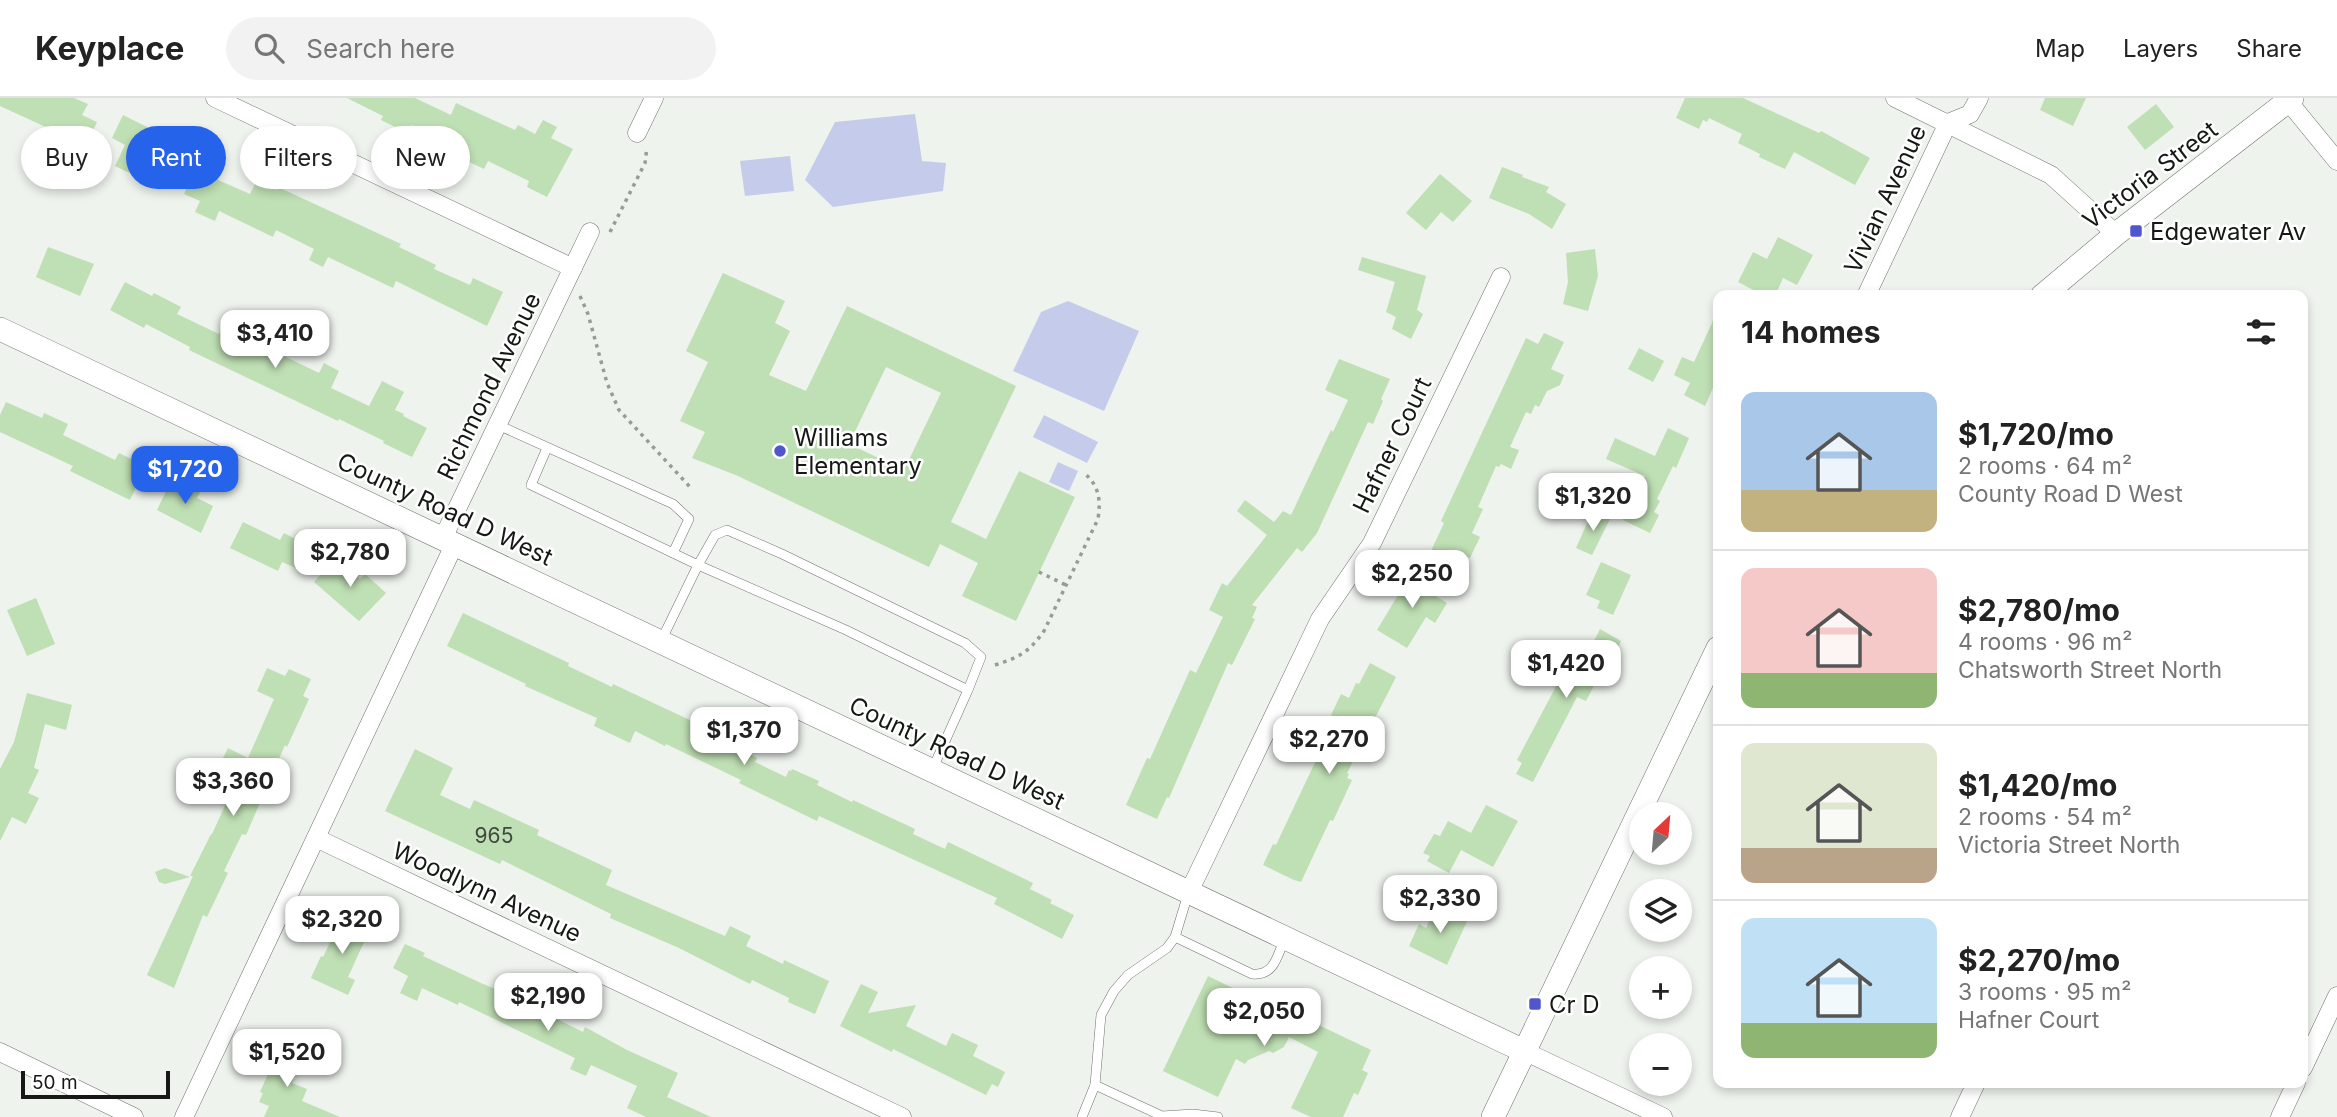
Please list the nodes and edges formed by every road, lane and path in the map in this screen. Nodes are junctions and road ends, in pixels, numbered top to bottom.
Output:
1 (215, 98) edge
2 (654, 98) edge
3 (1895, 98) edge
4 (1979, 98) edge
5 (2290, 99) edge
6 (1948, 123) junction
7 (637, 133) joint
8 (2337, 162) edge
9 (590, 232) dead end
10 (609, 234) dead end
11 (2116, 234) junction
12 (570, 275) junction
13 (1501, 277) dead end
14 (1869, 290) edge
15 (2049, 290) edge
16 (0, 329) edge
17 (498, 425) junction
18 (547, 448) junction
19 (1083, 472) dead end
20 (690, 487) dead end
21 (449, 540) junction
22 (673, 552) junction
23 (698, 565) junction
24 (1039, 572) dead end
25 (1066, 586) junction
26 (661, 641) junction
27 (1713, 658) edge
28 (995, 665) dead end
29 (968, 690) junction
30 (932, 770) junction
31 (316, 838) junction
32 (1189, 892) junction
33 (1175, 937) junction
34 (1285, 938) junction
35 (2337, 996) edge
36 (1524, 1051) junction
37 (0, 1052) edge
38 (2308, 1057) edge
39 (1095, 1085) junction
40 (1974, 1088) edge
41 (2294, 1088) edge
42 (134, 1117) edge
43 (184, 1117) edge
44 (902, 1117) edge
45 (1082, 1117) edge
46 (1218, 1117) edge
47 (1493, 1117) edge
48 (1663, 1117) edge
49 (1960, 1117) edge
50 (2280, 1117) edge

1 - 12 street
2 - 7 street
3 - 6 street
4 - 6 street, Vivian Avenue
5 - 8 street
5 - 11 street, Victoria Street
6 - 11 street
6 - 14 street, Vivian Avenue
7 - 10 path
9 - 12 street, Richmond Avenue
11 - 15 street, Victoria Street
12 - 17 street, Richmond Avenue
12 - 20 path
13 - 32 street, Hafner Court
16 - 21 street, County Road D West
17 - 18 lane
17 - 21 street, Richmond Avenue
18 - 22 lane
18 - 22 lane
19 - 25 path
21 - 26 street, County Road D West
21 - 31 street, Richmond Avenue
22 - 23 lane
23 - 26 lane
23 - 29 lane
23 - 29 lane
24 - 25 path
25 - 28 path
26 - 30 street, County Road D West
27 - 36 street
29 - 30 lane
30 - 32 street, County Road D West
31 - 43 street, Richmond Avenue
31 - 44 street, Woodlynn Avenue
32 - 33 lane
32 - 34 street, County Road D West
33 - 34 lane
33 - 39 lane
34 - 36 street, County Road D West
35 - 38 street
36 - 47 street
36 - 48 street, County Road D West
37 - 42 street
39 - 45 lane
39 - 46 lane
40 - 49 street
41 - 50 street

